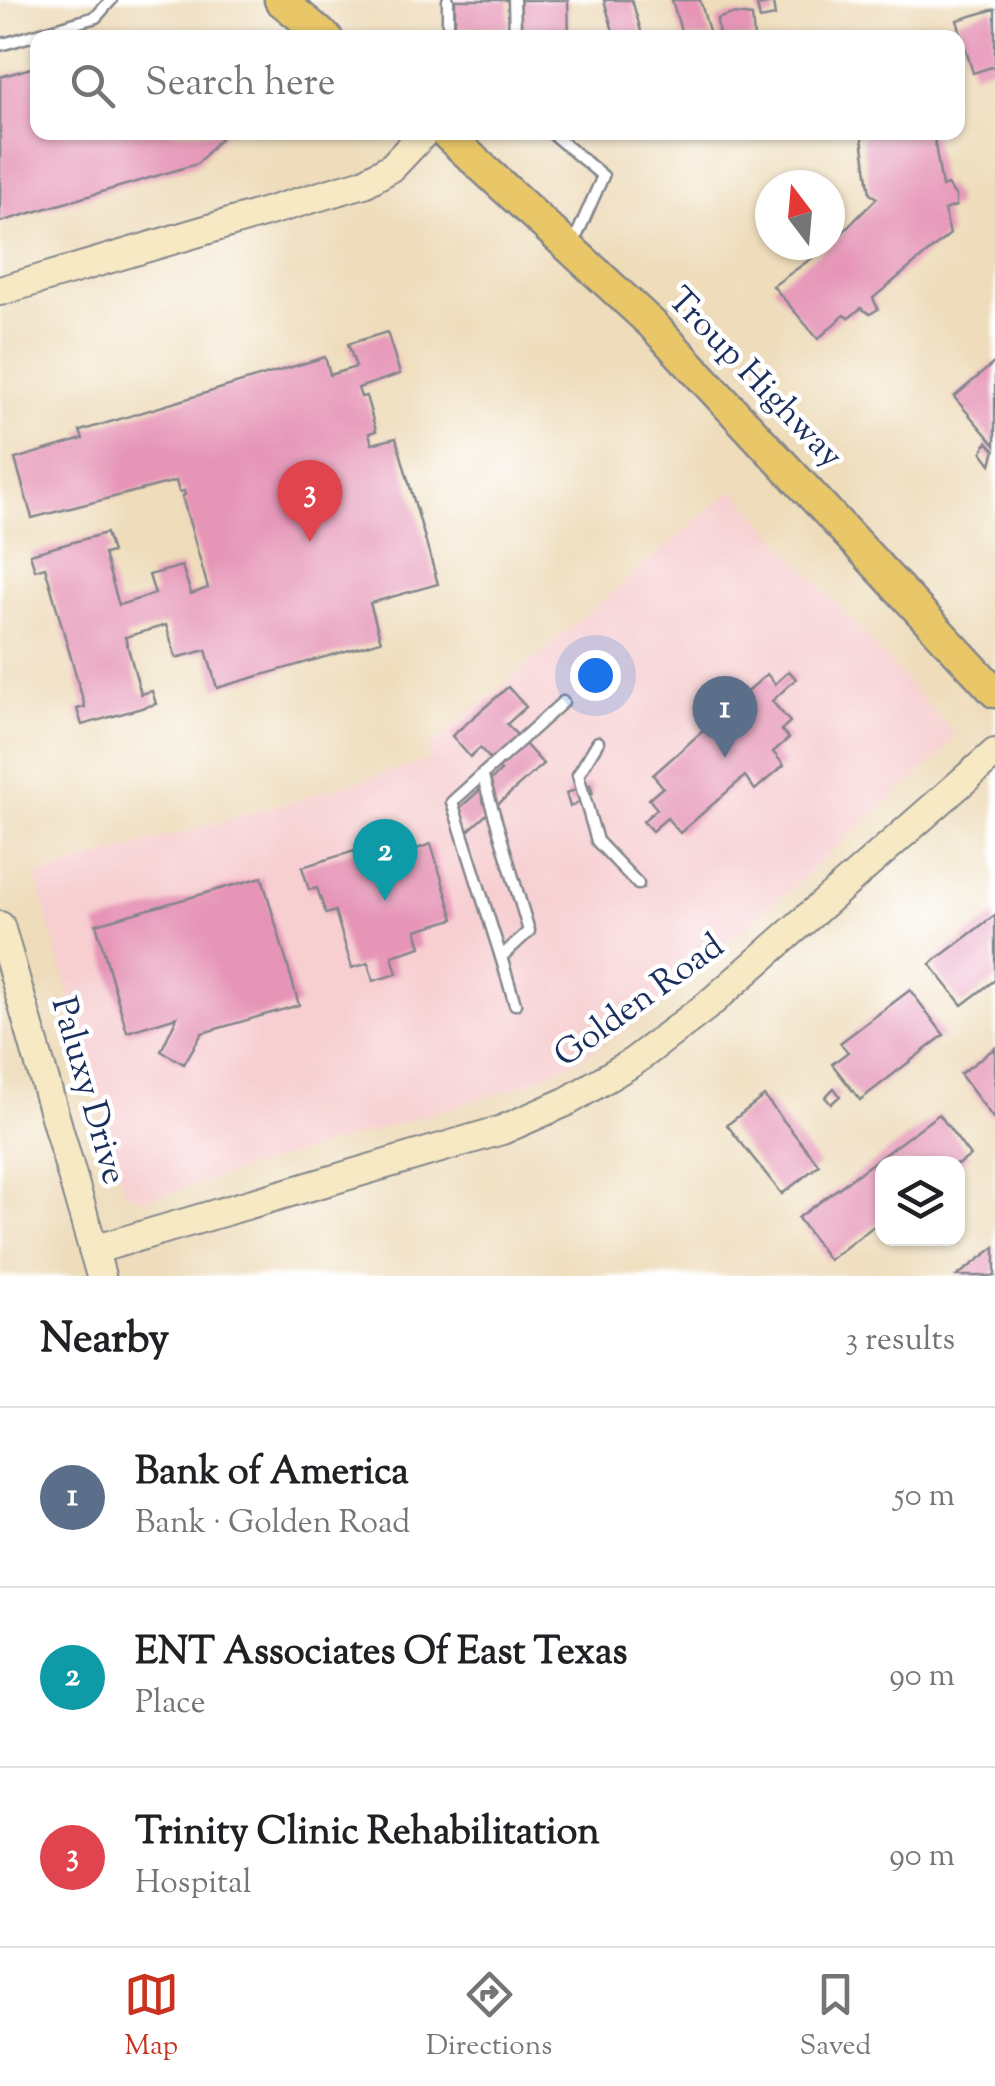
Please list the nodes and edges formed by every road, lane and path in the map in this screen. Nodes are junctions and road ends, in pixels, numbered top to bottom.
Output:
1 (110, 0) edge
2 (280, 0) edge
3 (448, 0) edge
4 (514, 0) edge
5 (53, 30) edge
6 (317, 30) edge
7 (448, 30) edge
8 (515, 30) edge
9 (30, 37) edge
10 (0, 46) edge
11 (417, 140) edge
12 (453, 140) edge
13 (560, 140) edge
14 (570, 249) junction
15 (0, 292) edge
16 (995, 692) edge
17 (563, 702) dead end
18 (598, 742) dead end
19 (995, 753) edge
20 (482, 774) junction
21 (638, 884) dead end
22 (0, 926) edge
23 (500, 957) junction
24 (515, 1004) dead end
25 (97, 1263) edge

1 - 5 lane
2 - 6 main road
3 - 7 lane
4 - 8 lane
9 - 10 lane
11 - 15 street
12 - 14 main road, Troup Highway
13 - 14 lane
14 - 16 main road, Troup Highway
17 - 20 lane
18 - 21 lane
19 - 25 street, Golden Road
20 - 23 lane
20 - 23 lane
22 - 25 street, Paluxy Drive
23 - 24 lane

